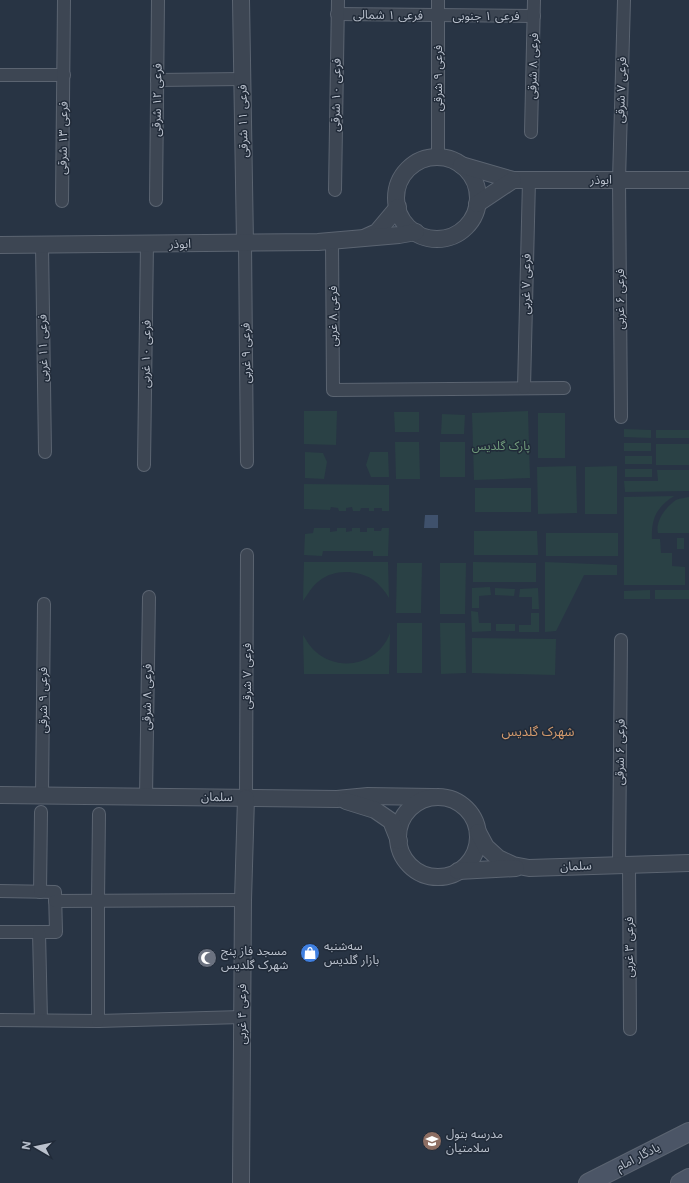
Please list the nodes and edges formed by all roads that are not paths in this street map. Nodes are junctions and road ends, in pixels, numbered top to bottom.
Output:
1 (64, 0) edge
2 (158, 0) edge
3 (241, 0) edge
4 (338, 0) edge
5 (438, 0) edge
6 (534, 0) edge
7 (624, 0) edge
8 (337, 14) junction
9 (438, 16) junction
10 (534, 16) junction
11 (0, 75) edge
12 (64, 75) junction
13 (243, 79) junction
14 (157, 80) junction
15 (531, 132) dead end
16 (438, 157) junction
17 (461, 164) junction
18 (512, 180) junction
19 (529, 180) junction
20 (619, 180) junction
21 (689, 180) edge
22 (335, 190) dead end
23 (156, 200) dead end
24 (62, 201) dead end
25 (478, 204) junction
26 (398, 207) junction
27 (416, 232) junction
28 (361, 239) junction
29 (332, 241) junction
30 (244, 243) junction
31 (147, 244) junction
32 (0, 245) edge
33 (42, 245) junction
34 (524, 388) junction
35 (564, 388) dead end
36 (621, 417) dead end
37 (44, 452) dead end
38 (247, 462) dead end
39 (144, 465) dead end
40 (247, 555) dead end
41 (149, 597) dead end
42 (44, 604) dead end
43 (621, 640) dead end
44 (0, 795) edge
45 (42, 795) junction
46 (146, 797) junction
47 (433, 797) junction
48 (246, 798) junction
49 (337, 799) junction
50 (41, 812) dead end
51 (99, 814) dead end
52 (478, 832) junction
53 (399, 842) junction
54 (689, 863) edge
55 (624, 865) junction
56 (529, 868) junction
57 (458, 872) junction
58 (0, 891) edge
59 (40, 892) junction
60 (98, 900) junction
61 (243, 900) junction
62 (55, 901) junction
63 (0, 932) edge
64 (39, 932) junction
65 (242, 1017) junction
66 (0, 1020) edge
67 (41, 1020) junction
68 (98, 1021) junction
69 (630, 1029) dead end
70 (689, 1132) edge
71 (689, 1178) edge
72 (240, 1183) edge
73 (588, 1183) edge
74 (680, 1183) edge

1 - 12 street, فرعی ۱۳ شرقی
2 - 14 street, فرعی ۱۲ شرقی
3 - 13 street, فرعی ۱۱ شرقی
4 - 8 street, فرعی ۱۰ شرقی
5 - 9 street, فرعی ۹ شرقی
6 - 10 street, فرعی ۸ شرقی
7 - 20 street, فرعی ۷ شرقی
8 - 9 street, فرعی ۱ شمالی
8 - 22 street, فرعی ۱۰ شرقی
9 - 10 street, فرعی ۱ جنوبی
9 - 16 street, فرعی ۹ شرقی
10 - 15 street, فرعی ۸ شرقی
11 - 12 street
12 - 24 street, فرعی ۱۳ شرقی
13 - 14 street
13 - 30 street, فرعی ۱۱ شرقی
14 - 23 street, فرعی ۱۲ شرقی
16 - 17 street
16 - 26 street
17 - 18 street, ابوذر
17 - 25 street
18 - 19 street, ابوذر
18 - 25 street
19 - 20 street, ابوذر
19 - 34 street, فرعی ۷ غربی
20 - 21 street, ابوذر
20 - 36 street, فرعی ۶ غربی
25 - 27 street
26 - 27 street
26 - 28 street
27 - 28 street, ابوذر
28 - 29 street, ابوذر
29 - 30 street, ابوذر
29 - 34 street, فرعی ۸ غربی
30 - 31 street, ابوذر
30 - 38 street, فرعی ۹ غربی
31 - 33 street, ابوذر
31 - 39 street, فرعی ۱۰ غربی
32 - 33 street, ابوذر
33 - 37 street, فرعی ۱۱ غربی
34 - 35 street
40 - 48 street, فرعی ۷ شرقی
41 - 46 street, فرعی ۸ شرقی
42 - 45 street, فرعی ۹ شرقی
43 - 55 street, فرعی ۶ شرقی
44 - 45 street, سلمان
45 - 46 street, سلمان
46 - 48 street, سلمان
47 - 49 street, سلمان
47 - 52 street
47 - 53 street
48 - 49 street, سلمان
48 - 61 street, فرعی ۴ غربی
49 - 53 street
50 - 59 street
51 - 60 street
52 - 56 street, سلمان
52 - 57 street
53 - 57 street
54 - 55 street, سلمان
55 - 56 street, سلمان
55 - 69 street, فرعی ۳ غربی
56 - 57 street
58 - 59 street
59 - 62 street
60 - 61 street
60 - 62 street
60 - 68 street
61 - 65 street, فرعی ۴ غربی
62 - 64 street
63 - 64 street
64 - 67 street
65 - 68 street
65 - 72 street, فرعی ۴ غربی
66 - 67 street
67 - 68 street
70 - 73 main road, یادگار امام
71 - 74 main road

